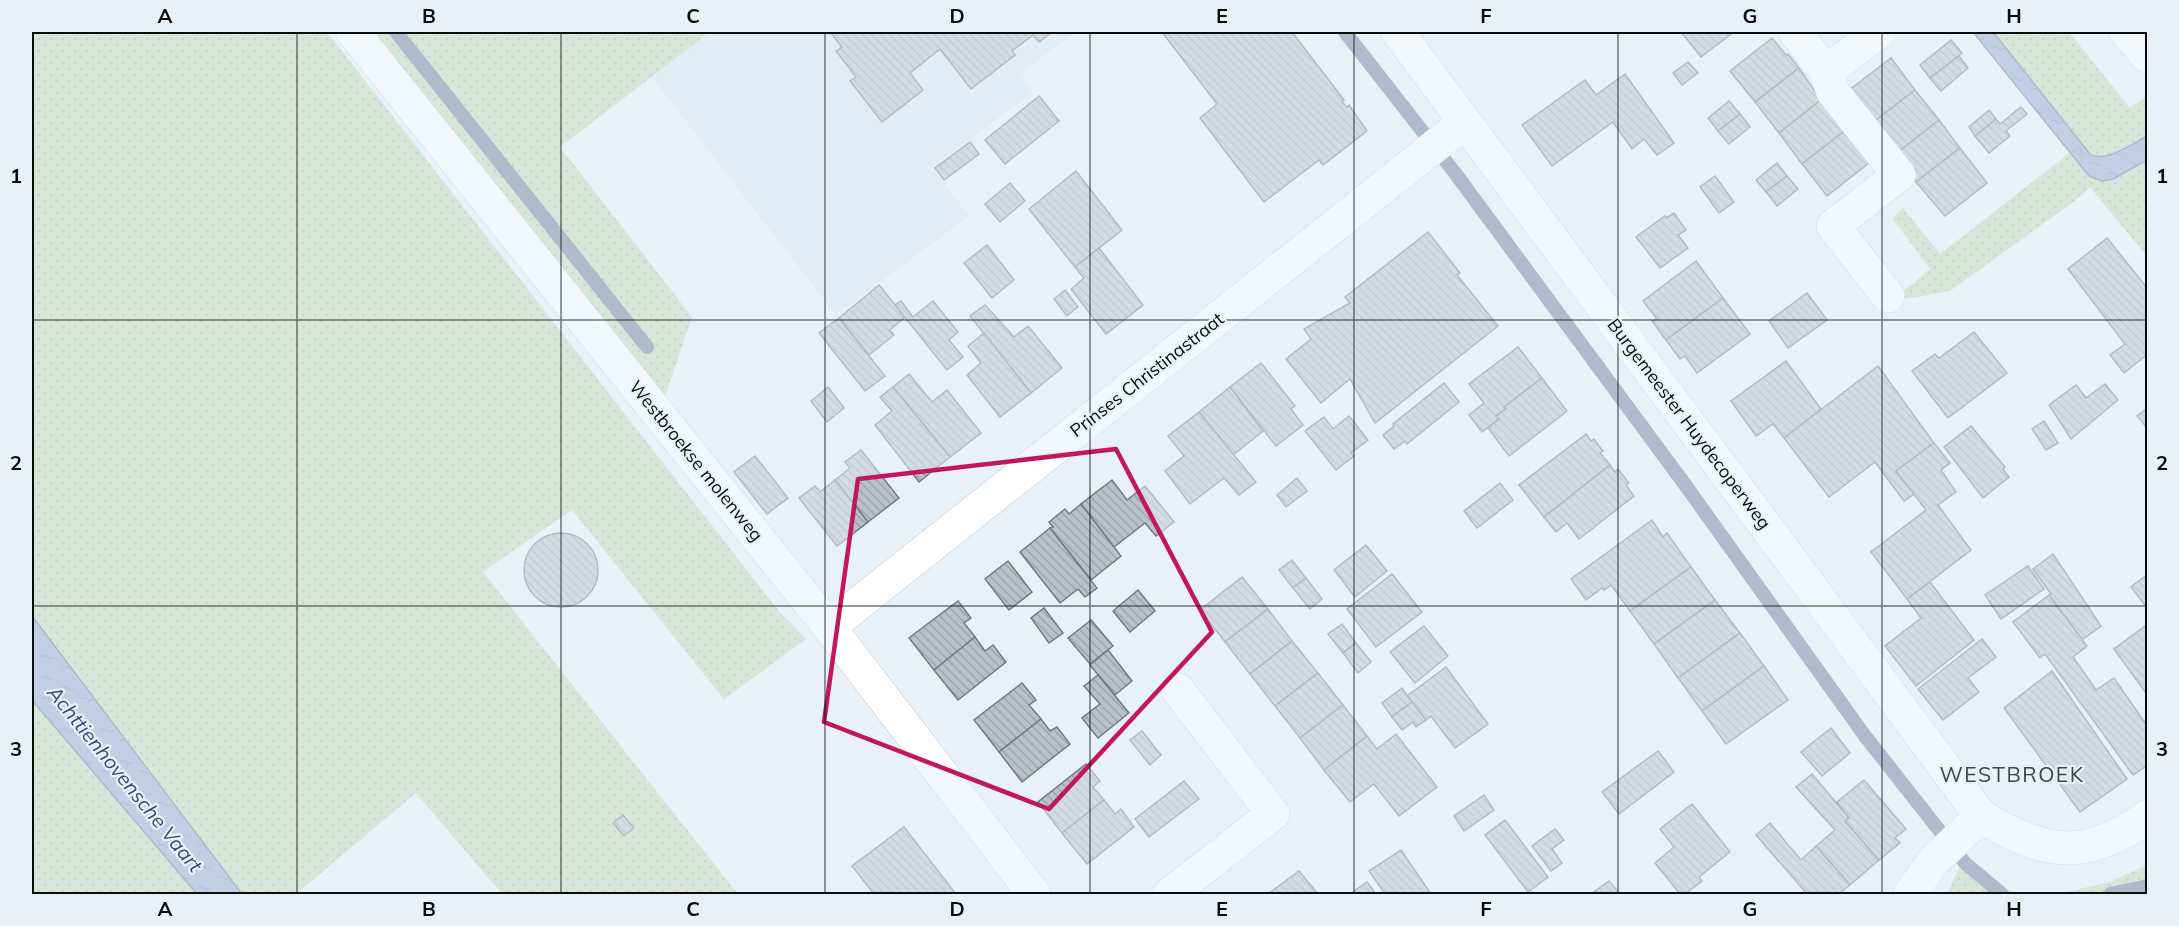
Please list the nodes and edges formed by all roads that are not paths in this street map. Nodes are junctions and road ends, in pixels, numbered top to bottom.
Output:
1 (353, 32) edge
2 (1398, 32) edge
3 (1795, 32) edge
4 (1879, 32) edge
5 (2126, 32) edge
6 (2148, 57) edge
7 (1826, 72) junction
8 (1464, 123) junction
9 (1888, 296) dead end
10 (829, 627) junction
11 (1178, 690) dead end
12 (2148, 816) edge
13 (1976, 822) junction
14 (1034, 894) edge
15 (1170, 894) edge
16 (1910, 894) edge

1 - 10 street, Westbroekse molenweg
2 - 8 street, Burgemeester Huydecoperweg
3 - 7 street
4 - 7 street
5 - 6 street
7 - 9 street
8 - 10 street, Prinses Christinastraat
8 - 13 street, Burgemeester Huydecoperweg
10 - 14 street, Westbroekse molenweg
11 - 15 street
12 - 13 street
13 - 16 street

